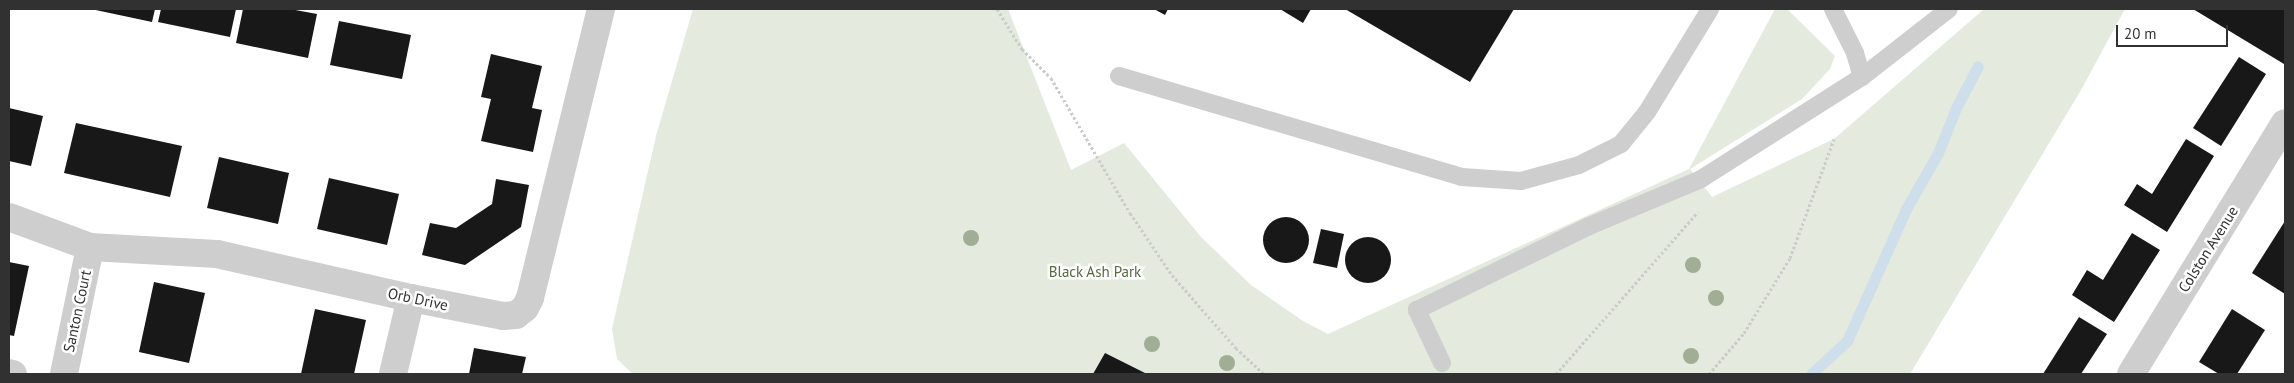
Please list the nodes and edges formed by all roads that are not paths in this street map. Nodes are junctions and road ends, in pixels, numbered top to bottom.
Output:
1 (601, 9) edge
2 (1710, 9) edge
3 (1833, 9) edge
4 (1949, 9) edge
5 (1119, 76) dead end
6 (1862, 77) junction
7 (2285, 123) edge
8 (9, 217) edge
9 (90, 247) junction
10 (411, 298) junction
11 (1442, 363) dead end
12 (9, 373) edge
13 (13, 374) edge
14 (64, 374) edge
15 (393, 374) edge
16 (2131, 374) edge

1 - 10 street, Orb Drive
2 - 5 lane
3 - 6 lane
4 - 6 lane
6 - 11 lane
7 - 16 street, Colston Avenue
8 - 9 street, Orb Drive
9 - 10 street, Orb Drive
9 - 14 street, Santon Court
10 - 15 street
12 - 13 street

